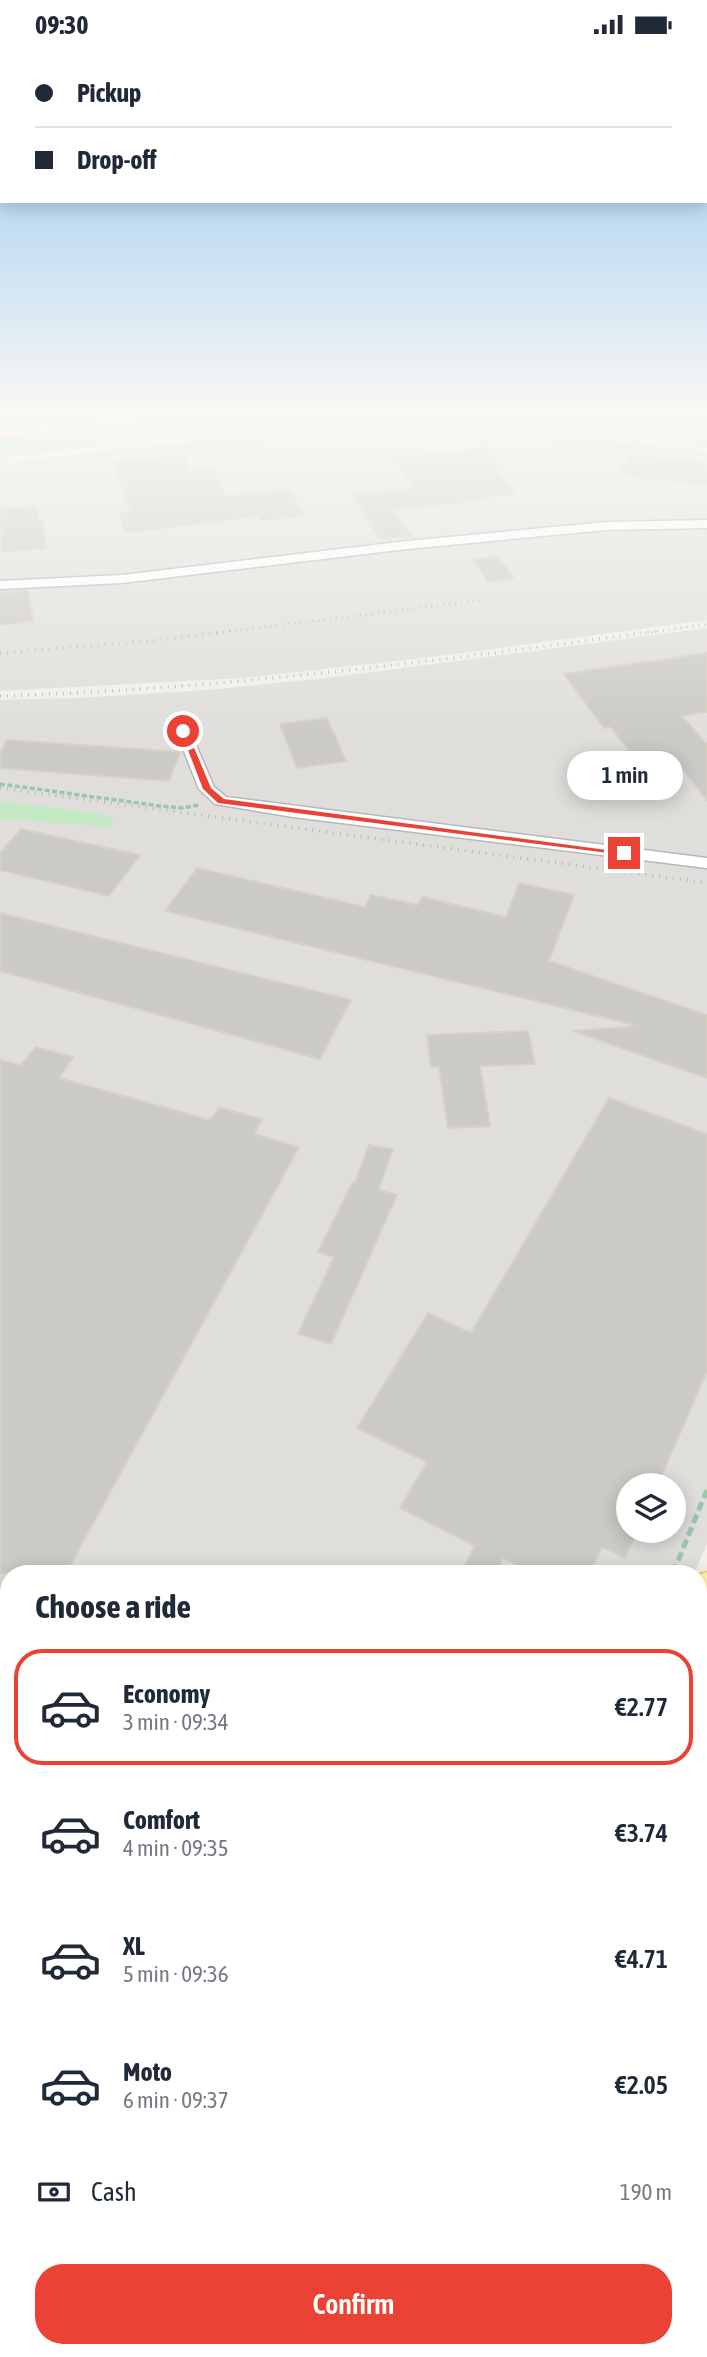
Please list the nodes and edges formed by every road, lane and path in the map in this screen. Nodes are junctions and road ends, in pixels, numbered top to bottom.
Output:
1 (707, 524) edge
2 (0, 585) edge
3 (183, 731) dead end
4 (0, 784) edge
5 (221, 801) junction
6 (707, 863) edge
7 (707, 1490) edge
8 (676, 1565) edge

1 - 2 street
3 - 5 street
4 - 5 path
5 - 6 street
7 - 8 path

